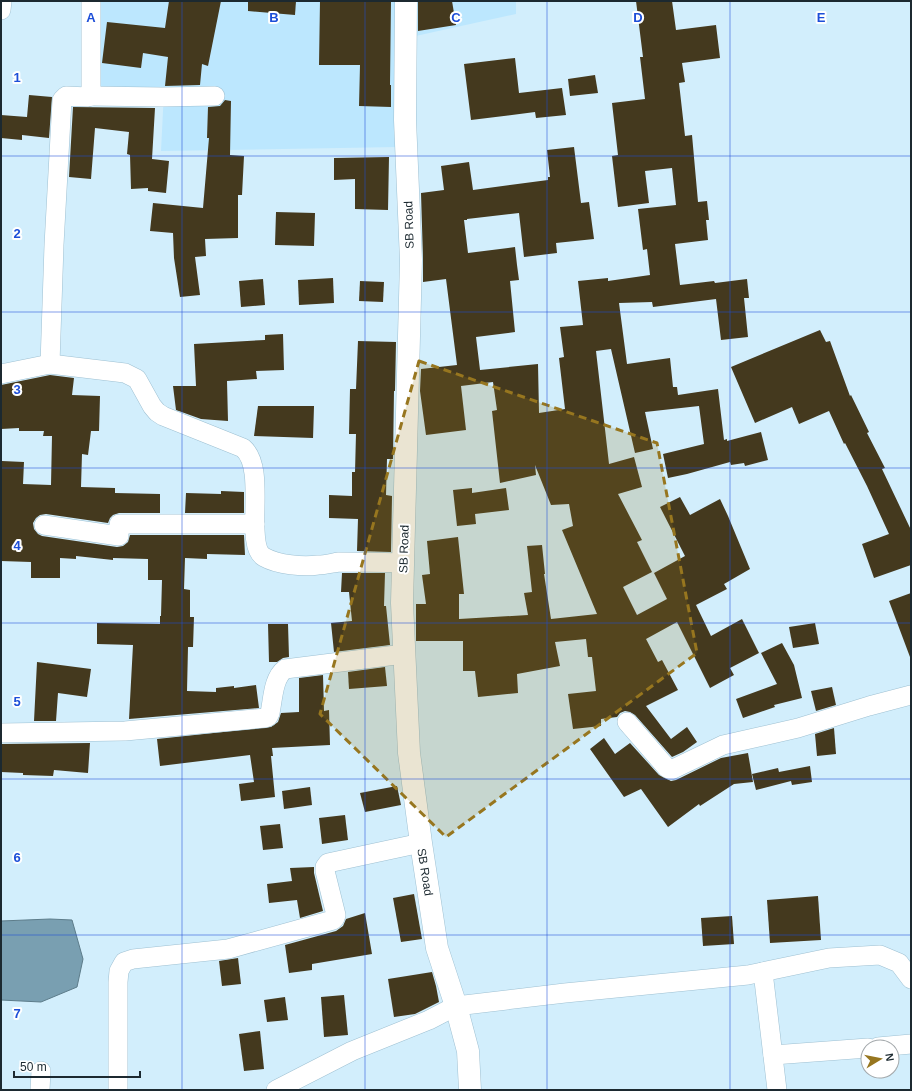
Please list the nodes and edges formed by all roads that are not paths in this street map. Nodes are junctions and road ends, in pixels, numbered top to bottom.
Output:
1 (2, 1) edge
2 (91, 1) edge
3 (406, 1) edge
4 (1, 10) edge
5 (91, 96) junction
6 (215, 96) dead end
7 (50, 364) junction
8 (1, 374) edge
9 (255, 524) junction
10 (44, 526) dead end
11 (403, 563) junction
12 (404, 654) junction
13 (911, 695) edge
14 (627, 722) dead end
15 (1, 733) edge
16 (421, 843) junction
17 (763, 972) junction
18 (911, 979) edge
19 (456, 1006) junction
20 (911, 1044) edge
21 (900, 1045) edge
22 (860, 1049) edge
23 (773, 1055) junction
24 (41, 1070) dead end
25 (40, 1090) edge
26 (118, 1090) edge
27 (276, 1090) edge
28 (470, 1090) edge
29 (777, 1090) edge

1 - 4 street
2 - 5 street
3 - 11 street, SB Road
5 - 6 street
5 - 7 street
7 - 8 street
7 - 9 street
9 - 10 street
9 - 11 street
11 - 12 street, SB Road
12 - 15 street
12 - 16 street, SB Road
13 - 14 street
16 - 19 street, SB Road
16 - 26 street
17 - 18 street
17 - 19 street
17 - 23 street
19 - 27 street
19 - 28 street, SB Road
20 - 21 street
22 - 23 street
23 - 29 street
24 - 25 street

